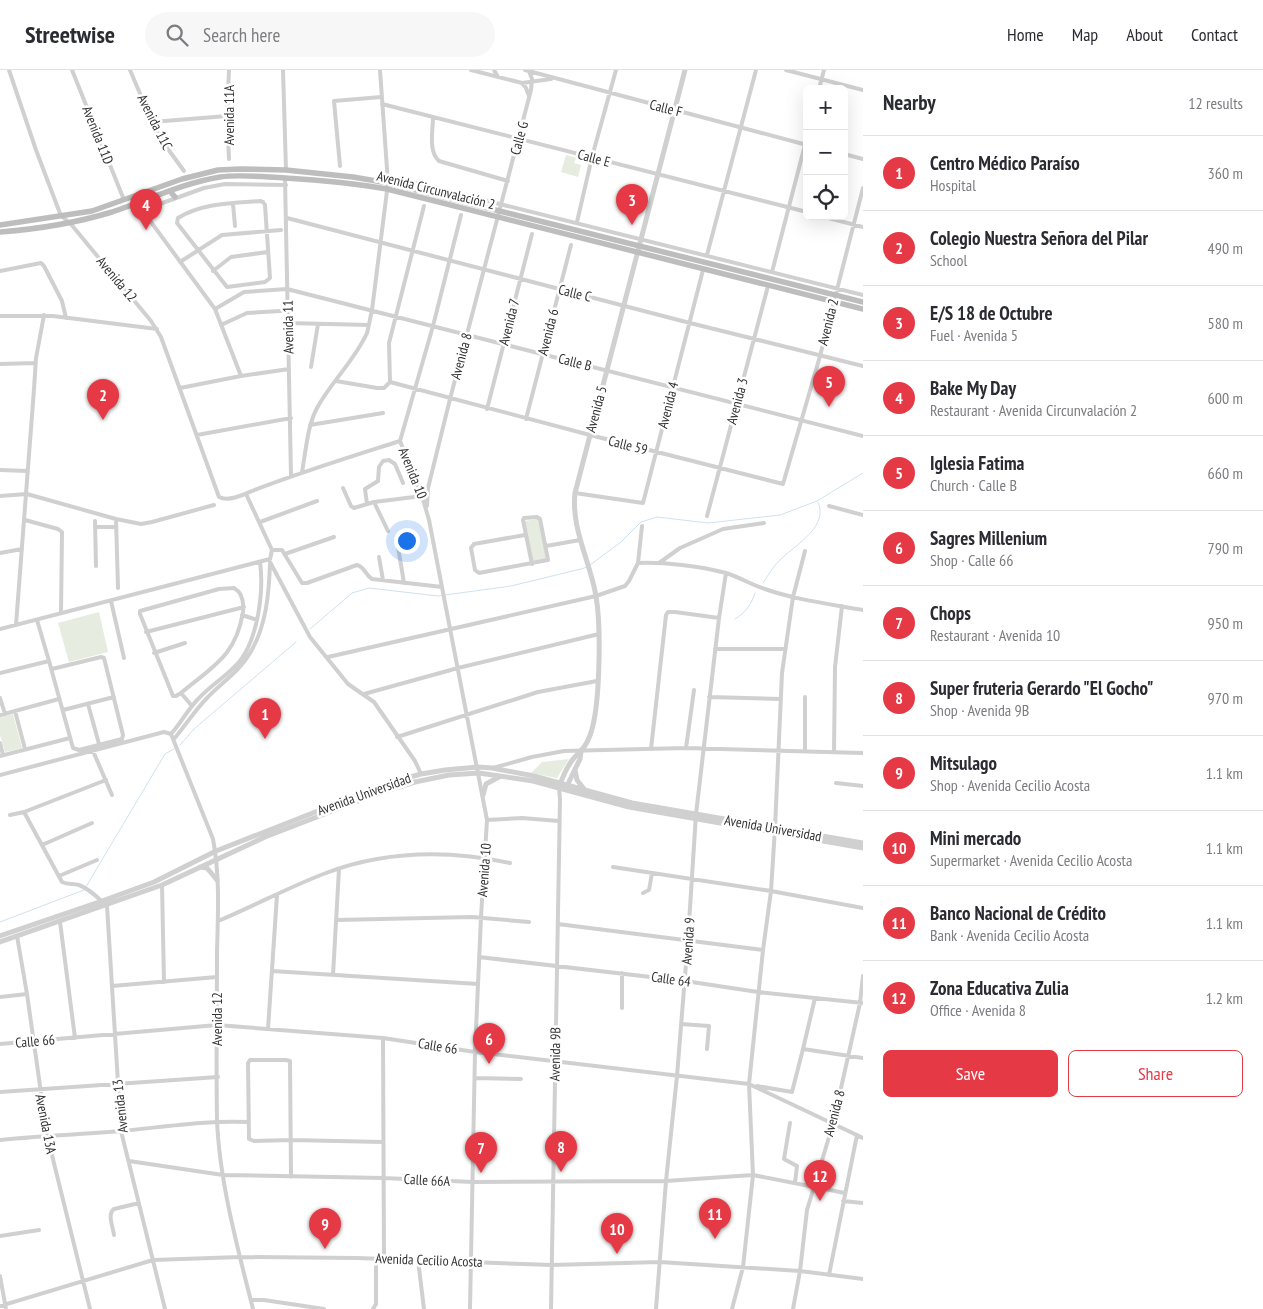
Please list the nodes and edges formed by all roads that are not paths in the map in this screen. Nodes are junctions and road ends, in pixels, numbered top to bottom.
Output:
1 (9, 70) edge
2 (72, 70) edge
3 (130, 70) edge
4 (229, 70) edge
5 (284, 70) edge
6 (380, 70) edge
7 (471, 70) edge
8 (484, 70) edge
9 (494, 70) edge
10 (616, 70) edge
11 (685, 70) edge
12 (756, 70) edge
13 (786, 70) edge
14 (824, 70) edge
15 (527, 71) edge
16 (536, 71) edge
17 (479, 72) junction
18 (498, 77) junction
19 (553, 78) junction
20 (822, 79) junction
21 (532, 82) junction
22 (522, 83) junction
23 (820, 85) edge
24 (863, 90) edge
25 (609, 93) junction
26 (382, 97) junction
27 (530, 97) junction
28 (382, 104) junction
29 (675, 110) junction
30 (227, 116) junction
31 (433, 117) junction
32 (152, 122) junction
33 (740, 127) junction
34 (519, 139) junction
35 (803, 143) edge
36 (803, 155) edge
37 (848, 155) edge
38 (592, 157) junction
39 (229, 159) dead end
40 (863, 159) edge
41 (340, 166) dead end
42 (286, 170) junction
43 (184, 171) dead end
44 (658, 175) junction
45 (237, 176) junction
46 (286, 181) junction
47 (508, 181) junction
48 (387, 183) junction
49 (238, 184) junction
50 (863, 188) edge
51 (432, 190) junction
52 (170, 191) junction
53 (723, 192) junction
54 (175, 198) junction
55 (124, 200) junction
56 (137, 203) junction
57 (233, 204) junction
58 (502, 204) junction
59 (424, 206) dead end
60 (789, 208) junction
61 (143, 210) junction
62 (803, 211) edge
63 (499, 214) junction
64 (461, 215) dead end
65 (61, 216) junction
66 (287, 218) junction
67 (836, 220) edge
68 (577, 222) junction
69 (70, 223) junction
70 (0, 225) edge
71 (586, 225) junction
72 (854, 225) junction
73 (235, 226) dead end
74 (863, 227) edge
75 (267, 230) junction
76 (281, 230) dead end
77 (0, 232) edge
78 (583, 232) junction
79 (532, 234) dead end
80 (641, 242) junction
81 (379, 243) junction
82 (571, 245) dead end
83 (198, 251) junction
84 (268, 252) junction
85 (413, 252) junction
86 (638, 252) junction
87 (681, 253) junction
88 (707, 255) junction
89 (450, 261) junction
90 (180, 262) junction
91 (729, 265) junction
92 (485, 270) junction
93 (703, 270) junction
94 (0, 271) edge
95 (214, 271) junction
96 (772, 272) junction
97 (520, 279) junction
98 (768, 286) junction
99 (287, 289) junction
100 (559, 289) junction
101 (836, 291) junction
102 (863, 295) edge
103 (833, 302) junction
104 (863, 302) edge
105 (624, 306) junction
106 (215, 309) junction
107 (863, 309) edge
108 (372, 310) junction
109 (281, 311) dead end
110 (44, 315) junction
111 (0, 316) edge
112 (396, 316) junction
113 (66, 318) junction
114 (288, 323) junction
115 (690, 323) junction
116 (318, 324) junction
117 (221, 325) junction
118 (369, 325) junction
119 (433, 326) junction
120 (157, 329) junction
121 (467, 335) junction
122 (754, 339) junction
123 (504, 344) junction
124 (543, 354) junction
125 (820, 356) junction
126 (36, 363) junction
127 (0, 364) edge
128 (863, 366) edge
129 (311, 367) dead end
130 (289, 369) junction
131 (607, 370) junction
132 (241, 376) junction
133 (336, 381) junction
134 (390, 382) junction
135 (673, 387) junction
136 (180, 388) junction
137 (415, 389) junction
138 (450, 399) junction
139 (737, 403) junction
140 (487, 409) junction
141 (383, 413) dead end
142 (290, 418) junction
143 (526, 419) junction
144 (802, 420) junction
145 (310, 425) junction
146 (197, 435) junction
147 (590, 435) junction
148 (863, 436) edge
149 (400, 441) junction
150 (656, 452) junction
151 (719, 468) junction
152 (0, 470) edge
153 (28, 471) junction
154 (302, 472) junction
155 (291, 476) junction
156 (403, 483) dead end
157 (783, 484) joint
158 (343, 488) dead end
159 (428, 488) junction
160 (419, 489) junction
161 (575, 492) junction
162 (27, 494) junction
163 (246, 494) junction
164 (0, 496) edge
165 (422, 496) junction
166 (317, 501) dead end
167 (374, 502) junction
168 (367, 504) junction
169 (214, 505) dead end
170 (830, 506) dead end
171 (427, 509) junction
172 (863, 515) edge
173 (707, 516) dead end
174 (116, 519) junction
175 (25, 520) junction
176 (95, 521) dead end
177 (260, 522) junction
178 (764, 523) dead end
179 (642, 526) dead end
180 (95, 527) junction
181 (116, 527) junction
182 (388, 531) dead end
183 (525, 535) junction
184 (334, 537) dead end
185 (580, 540) junction
186 (398, 546) dead end
187 (546, 546) junction
188 (22, 549) junction
189 (272, 550) junction
190 (805, 551) dead end
191 (0, 553) edge
192 (285, 554) junction
193 (379, 557) dead end
194 (270, 561) junction
195 (260, 562) junction
196 (638, 563) junction
197 (659, 563) junction
198 (532, 564) junction
199 (96, 566) dead end
200 (726, 573) junction
201 (383, 580) junction
202 (404, 582) junction
203 (442, 587) junction
204 (118, 588) dead end
205 (596, 596) junction
206 (793, 597) junction
207 (111, 601) junction
208 (244, 606) junction
209 (842, 606) junction
210 (863, 610) edge
211 (61, 613) junction
212 (242, 615) junction
213 (719, 618) junction
214 (37, 620) junction
215 (257, 620) junction
216 (16, 625) junction
217 (0, 629) edge
218 (451, 629) junction
219 (146, 632) junction
220 (599, 634) junction
221 (185, 643) dead end
222 (715, 649) junction
223 (785, 649) junction
224 (154, 653) junction
225 (328, 657) junction
226 (124, 658) dead end
227 (49, 661) junction
228 (458, 668) junction
229 (52, 669) junction
230 (0, 673) edge
231 (597, 681) junction
232 (694, 690) dead end
233 (181, 693) junction
234 (364, 694) junction
235 (709, 696) junction
236 (805, 697) dead end
237 (0, 698) edge
238 (114, 698) junction
239 (59, 699) junction
240 (780, 699) junction
241 (88, 704) junction
242 (192, 706) junction
243 (63, 710) junction
244 (15, 711) junction
245 (2, 714) edge
246 (468, 715) junction
247 (171, 734) junction
248 (397, 737) junction
249 (70, 738) junction
250 (174, 739) junction
251 (0, 743) edge
252 (99, 744) junction
253 (686, 748) junction
254 (704, 748) junction
255 (25, 749) junction
256 (651, 749) junction
257 (778, 750) junction
258 (93, 751) junction
259 (581, 751) junction
260 (805, 751) junction
261 (834, 752) junction
262 (863, 753) edge
263 (2, 756) edge
264 (478, 767) junction
265 (492, 768) junction
266 (575, 769) junction
267 (479, 773) junction
268 (421, 774) junction
269 (0, 775) edge
270 (500, 776) junction
271 (106, 780) junction
272 (836, 784) dead end
273 (560, 785) junction
274 (863, 786) edge
275 (566, 787) junction
276 (584, 789) junction
277 (112, 794) dead end
278 (483, 795) junction
279 (560, 799) junction
280 (24, 812) junction
281 (10, 816) dead end
282 (696, 817) junction
283 (487, 820) junction
284 (559, 821) junction
285 (92, 823) dead end
286 (775, 831) junction
287 (863, 843) edge
288 (42, 845) junction
289 (863, 848) edge
290 (216, 851) junction
291 (484, 858) junction
292 (216, 859) junction
293 (97, 860) dead end
294 (510, 863) dead end
295 (199, 867) junction
296 (613, 867) dead end
297 (339, 869) junction
298 (652, 873) junction
299 (59, 876) junction
300 (692, 878) junction
301 (217, 880) junction
302 (162, 885) junction
303 (771, 891) junction
304 (643, 892) dead end
305 (277, 895) junction
306 (102, 901) junction
307 (107, 906) junction
308 (863, 908) edge
309 (481, 918) junction
310 (336, 920) junction
311 (218, 921) junction
312 (60, 922) junction
313 (529, 922) dead end
314 (558, 924) junction
315 (0, 936) edge
316 (17, 936) junction
317 (688, 939) junction
318 (0, 942) edge
319 (763, 950) junction
320 (479, 957) junction
321 (558, 965) junction
322 (272, 971) junction
323 (622, 973) junction
324 (333, 975) junction
325 (863, 976) edge
326 (217, 977) junction
327 (685, 981) junction
328 (164, 982) junction
329 (478, 984) junction
330 (112, 986) junction
331 (758, 992) junction
332 (27, 994) junction
333 (0, 997) edge
334 (815, 998) junction
335 (862, 1003) edge
336 (622, 1008) dead end
337 (681, 1024) junction
338 (217, 1025) junction
339 (268, 1029) junction
340 (116, 1034) junction
341 (75, 1038) junction
342 (383, 1038) junction
343 (33, 1041) junction
344 (0, 1044) edge
345 (708, 1049) dead end
346 (803, 1049) junction
347 (475, 1052) junction
348 (848, 1057) junction
349 (863, 1058) edge
350 (555, 1060) junction
351 (677, 1076) junction
352 (218, 1077) junction
353 (475, 1078) junction
354 (520, 1079) dead end
355 (117, 1084) junction
356 (751, 1085) junction
357 (40, 1090) junction
358 (0, 1092) edge
359 (792, 1092) junction
360 (791, 1104) junction
361 (218, 1121) junction
362 (248, 1122) junction
363 (790, 1123) dead end
364 (833, 1124) junction
365 (121, 1131) junction
366 (47, 1135) junction
367 (857, 1135) junction
368 (863, 1138) edge
369 (0, 1140) edge
370 (291, 1140) junction
371 (383, 1142) junction
372 (128, 1161) junction
373 (223, 1175) junction
374 (754, 1175) junction
375 (291, 1177) junction
376 (383, 1178) junction
377 (666, 1181) junction
378 (473, 1182) junction
379 (553, 1183) junction
380 (795, 1183) junction
381 (813, 1186) junction
382 (845, 1192) junction
383 (843, 1201) junction
384 (139, 1203) junction
385 (863, 1203) edge
386 (39, 1230) dead end
387 (114, 1235) dead end
388 (0, 1236) edge
389 (240, 1257) junction
390 (384, 1258) junction
391 (376, 1259) junction
392 (153, 1260) junction
393 (418, 1260) junction
394 (471, 1262) junction
395 (660, 1262) junction
396 (552, 1265) junction
397 (743, 1267) junction
398 (800, 1271) junction
399 (829, 1275) junction
400 (0, 1276) edge
401 (863, 1278) edge
402 (84, 1282) junction
403 (251, 1300) junction
404 (4, 1306) edge
405 (90, 1309) edge
406 (166, 1309) edge
407 (253, 1309) edge
408 (324, 1309) edge
409 (373, 1309) edge
410 (424, 1309) edge
411 (470, 1309) edge
412 (551, 1309) edge
413 (656, 1309) edge
414 (732, 1309) edge
415 (793, 1309) edge

1 - 65 street
2 - 55 street, Avenida 11D
3 - 32 street, Avenida 11C
4 - 30 street, Avenida 11A
5 - 42 street
6 - 26 street
7 - 17 street
8 - 17 street
9 - 18 street
10 - 25 street
11 - 29 street, Avenida 5
12 - 33 street
13 - 20 street
14 - 20 street
15 - 16 street, Calle F
15 - 21 street, Calle G
16 - 19 street, Calle F
17 - 18 street
18 - 22 street
19 - 21 street
19 - 25 street, Calle F
20 - 23 street
20 - 24 street
21 - 22 street
21 - 27 street, Calle G
22 - 27 street
25 - 29 street, Calle F
25 - 38 street
26 - 28 street
26 - 41 street
27 - 34 street, Calle G
28 - 31 street, Calle E
28 - 48 street
29 - 33 street, Calle F
29 - 44 street, Avenida 5
30 - 32 street
30 - 39 street, Avenida 11A
31 - 34 street, Calle E
31 - 47 street
32 - 43 street, Avenida 11C
33 - 35 street, Calle F
33 - 53 street
34 - 38 street, Calle E
34 - 47 street, Calle G
36 - 60 street
37 - 40 street
38 - 44 street, Calle E
38 - 68 street
42 - 48 main road, Avenida Circunvalación 2
42 - 55 main road, Avenida Circunvalación 2
44 - 53 street, Calle E
44 - 80 street, Avenida 5
45 - 46 main road, Avenida Circunvalación 2
45 - 49 main road
45 - 52 main road, Avenida Circunvalación 2
46 - 48 main road, Avenida Circunvalación 2
46 - 49 street
46 - 66 street, Avenida 11
47 - 58 street, Calle G
48 - 51 main road, Avenida Circunvalación 2
48 - 63 main road, Avenida Circunvalación 2
48 - 81 street
49 - 54 street
50 - 72 street, Avenida 2
51 - 58 street
51 - 63 main road, Avenida Circunvalación 2
52 - 54 main road
52 - 56 main road, Avenida Circunvalación 2
53 - 60 street, Calle E
53 - 88 street
54 - 61 street
55 - 65 main road, Avenida Circunvalación 2
56 - 61 street
56 - 69 main road, Avenida Circunvalación 2
57 - 73 street
57 - 75 street
57 - 83 street
58 - 63 street, Avenida 8
58 - 68 street
59 - 85 street
60 - 62 street, Calle E
60 - 96 street
61 - 90 street
63 - 78 main road, Avenida Circunvalación 2
63 - 86 main road, Avenida Circunvalación 2
63 - 92 street, Avenida 8
64 - 89 street
65 - 69 street, Avenida 12
65 - 70 main road, Avenida Circunvalación 2
66 - 81 street, Calle C
66 - 99 street, Avenida 11
67 - 72 street
68 - 71 street
69 - 77 main road, Avenida Circunvalación 2
69 - 120 street, Avenida 12
71 - 78 main road
71 - 80 street
72 - 74 street
72 - 101 street, Avenida 2
75 - 76 street
75 - 83 street
75 - 84 street
78 - 80 main road, Avenida Circunvalación 2
79 - 97 street, Avenida 7
80 - 86 street, Avenida 5
80 - 87 main road, Avenida Circunvalación 2
81 - 85 street, Calle C
81 - 108 street
82 - 100 street, Avenida 6
83 - 90 street
83 - 95 street
84 - 95 street
84 - 95 street
85 - 89 street, Calle C
85 - 112 street
86 - 93 main road, Avenida Circunvalación 2
86 - 105 street, Avenida 5
87 - 88 street
87 - 91 main road, Avenida Circunvalación 2
88 - 91 street
89 - 92 street, Calle C
89 - 119 street
90 - 106 street
91 - 96 street
91 - 101 main road, Avenida Circunvalación 2
92 - 97 street, Calle C
92 - 121 street, Avenida 8
93 - 98 main road, Avenida Circunvalación 2
93 - 115 street, Avenida 4
94 - 113 street
96 - 101 street
97 - 100 street, Calle C
97 - 123 street, Avenida 7
98 - 103 main road, Avenida Circunvalación 2
98 - 122 street, Avenida 3
99 - 106 street, Calle B
99 - 108 street, Calle B
99 - 114 street, Avenida 11
100 - 105 street, Calle C
100 - 124 street, Avenida 6
101 - 102 street
101 - 103 street, Avenida 2
101 - 104 main road, Avenida Circunvalación 2
103 - 107 main road, Avenida Circunvalación 2
103 - 125 street, Avenida 2
105 - 115 street, Calle C
105 - 131 street, Avenida 5
106 - 117 street
108 - 112 street, Calle B
108 - 118 street
109 - 117 street
110 - 111 street
110 - 113 street
110 - 126 street
112 - 119 street, Calle B
112 - 134 street
113 - 120 street
114 - 116 street
114 - 130 street, Avenida 11
115 - 122 street, Calle C
115 - 135 street, Avenida 4
116 - 118 street
116 - 129 street
117 - 132 street
118 - 133 street
119 - 121 street, Calle B
119 - 137 street
120 - 136 street, Avenida 12
121 - 123 street, Calle B
121 - 138 street, Avenida 8
122 - 125 street, Calle C
122 - 139 street, Avenida 3
123 - 124 street, Calle B
123 - 140 street, Avenida 7
124 - 131 street, Calle B
124 - 143 street, Avenida 6
125 - 128 street, Calle C
125 - 144 street, Avenida 2
126 - 127 street
126 - 153 street
130 - 132 street
130 - 142 street, Avenida 11
131 - 135 street, Calle B
131 - 147 street, Avenida 5
132 - 136 street
133 - 134 street
133 - 145 street
134 - 137 street, Calle 59
135 - 139 street, Calle B
135 - 150 street, Avenida 4
136 - 146 street, Avenida 12
137 - 138 street, Calle 59
137 - 149 street
138 - 140 street, Calle 59
138 - 159 street, Avenida 8
139 - 144 street, Calle B
139 - 151 street, Avenida 3
140 - 143 street, Calle 59
141 - 145 street
142 - 146 street
142 - 155 street, Avenida 11
143 - 147 street, Calle 59
144 - 148 street, Calle B
144 - 157 street, Avenida 2
145 - 154 street
146 - 163 street, Avenida 12
147 - 150 street, Calle 59
147 - 161 street, Avenida 5
149 - 154 street
149 - 160 street, Avenida 10
150 - 151 street, Calle 59
150 - 161 street, Avenida 4
151 - 157 street, Calle 59
151 - 173 street, Avenida 3
152 - 153 street
153 - 162 street
154 - 155 street
155 - 163 street
156 - 168 street
158 - 168 street
159 - 160 street
159 - 171 street, Avenida 8
160 - 165 street, Avenida 10
161 - 185 street, Avenida 5
162 - 164 street
162 - 174 street
162 - 175 street
163 - 177 street
165 - 167 street
165 - 171 street, Avenida 10
166 - 177 street
167 - 168 street
167 - 182 street
169 - 174 street
170 - 172 street
171 - 203 street, Avenida 10
174 - 181 street
175 - 188 street
175 - 211 street
176 - 180 street
177 - 189 street
178 - 197 street
179 - 196 street
180 - 181 street
180 - 199 street
181 - 204 street
183 - 187 street
183 - 198 street
183 - 198 street
184 - 192 street
185 - 187 street
185 - 205 street, Avenida 5
186 - 202 street
187 - 198 street
188 - 191 street
188 - 216 street
189 - 192 street
189 - 194 street
190 - 206 street
192 - 201 street
193 - 201 street
194 - 195 street
194 - 225 street
194 - 250 street
195 - 207 street
195 - 215 street
196 - 197 street
196 - 205 street
197 - 200 street
200 - 206 street
200 - 213 street, Avenida 9
201 - 202 street
202 - 203 street
203 - 218 street, Avenida 10
205 - 218 street
205 - 220 street, Avenida 5
206 - 209 street
206 - 223 street
207 - 211 street
207 - 226 street
208 - 212 street
208 - 219 street
208 - 219 street
209 - 210 street
209 - 261 street
211 - 214 street
212 - 215 street
212 - 233 street
213 - 222 street, Avenida 9
213 - 256 street
214 - 216 street
214 - 227 street
215 - 242 street
216 - 217 street
218 - 225 street
218 - 228 street, Avenida 10
219 - 224 street
220 - 228 street
220 - 231 street, Avenida 5
221 - 224 street
222 - 223 street
222 - 235 street, Avenida 9
223 - 240 street
224 - 233 street
225 - 234 street
227 - 229 street
227 - 230 street
228 - 234 street
228 - 246 street, Avenida 10
229 - 238 street
229 - 239 street
231 - 246 street
231 - 259 street, Avenida 5
232 - 253 street
233 - 242 street
234 - 248 street
235 - 240 street
235 - 254 street, Avenida 9
236 - 260 street
237 - 245 street
238 - 241 street
238 - 252 street
239 - 243 street
239 - 244 street
240 - 257 street
241 - 243 street
241 - 252 street
242 - 247 street
243 - 249 street
244 - 245 street
244 - 255 street
246 - 248 street
246 - 264 street, Avenida 10
247 - 250 street, Avenida 12
247 - 258 street
248 - 268 street
249 - 252 street
249 - 255 street
250 - 290 street, Avenida 12
251 - 263 street
253 - 254 street
253 - 256 street
254 - 257 street
254 - 282 street, Avenida 9
255 - 263 street
256 - 259 street
257 - 260 street
257 - 286 street
258 - 269 street
258 - 271 street
259 - 265 street
259 - 266 street, Avenida 5
259 - 273 street, Avenida 5
260 - 261 street
261 - 262 street
264 - 265 street, Avenida Universidad
264 - 267 street, Avenida 10
264 - 268 street, Avenida Universidad
265 - 273 street, Avenida Universidad
266 - 275 street, Avenida 5
266 - 276 street
267 - 270 street, Avenida Universidad
267 - 278 street, Avenida 10
267 - 292 street, Avenida Universidad
268 - 290 street, Avenida Universidad
270 - 273 street, Avenida Universidad
270 - 278 street
271 - 277 street
271 - 280 street
272 - 274 street
273 - 275 street, Avenida Universidad
273 - 279 street, Avenida 9B
275 - 276 street, Avenida Universidad
275 - 279 street
275 - 282 street, Avenida Universidad
276 - 282 street, Avenida Universidad
278 - 283 street, Avenida 10
279 - 284 street, Avenida 9B
280 - 281 street
280 - 288 street
282 - 286 street, Avenida Universidad
282 - 300 street, Avenida 9
283 - 284 street
283 - 291 street, Avenida 10
284 - 314 street, Avenida 9B
285 - 288 street
286 - 287 street, Avenida Universidad
286 - 289 street, Avenida Universidad
286 - 303 street
288 - 299 street
290 - 292 street, Avenida 12
290 - 306 street, Avenida Universidad
291 - 294 street
291 - 297 street
291 - 309 street, Avenida 10
292 - 295 street, Avenida Universidad
292 - 301 street, Avenida 12
293 - 299 street
295 - 301 street
295 - 302 street, Avenida Universidad
296 - 298 street
297 - 305 street
297 - 310 street
298 - 300 street
298 - 304 street
299 - 306 street
300 - 303 street
300 - 317 street, Avenida 9
301 - 311 street, Avenida 12
302 - 307 street, Avenida Universidad
302 - 328 street
303 - 308 street
303 - 319 street
305 - 311 street
305 - 322 street
306 - 307 street
306 - 315 street, Avenida Universidad
307 - 312 street, Avenida Universidad
307 - 330 street, Avenida 13
309 - 310 street
309 - 313 street
309 - 320 street, Avenida 10
310 - 324 street
311 - 326 street, Avenida 12
312 - 316 street, Avenida Universidad
312 - 341 street
314 - 317 street
314 - 321 street, Avenida 9B
316 - 318 street, Avenida Universidad
316 - 332 street, Avenida 13A
317 - 319 street
317 - 327 street, Avenida 9
319 - 331 street
320 - 321 street, Calle 64
320 - 329 street, Avenida 10
321 - 323 street, Calle 64
321 - 350 street, Avenida 9B
322 - 324 street
322 - 339 street
323 - 327 street, Calle 64
323 - 336 street
324 - 329 street
325 - 335 street, Avenida 8
326 - 328 street
326 - 338 street, Avenida 12
327 - 331 street, Calle 64
327 - 337 street, Avenida 9
328 - 330 street
329 - 347 street, Avenida 10
330 - 340 street, Avenida 13
331 - 334 street, Calle 64
331 - 356 street
332 - 333 street
332 - 343 street, Avenida 13A
334 - 335 street, Calle 64
334 - 346 street
335 - 348 street, Avenida 8
337 - 345 street
337 - 351 street, Avenida 9
338 - 339 street, Calle 66
338 - 340 street, Calle 66
338 - 352 street, Avenida 12
339 - 342 street, Calle 66
340 - 341 street, Calle 66
340 - 355 street, Avenida 13
341 - 343 street, Calle 66
342 - 347 street, Calle 66
342 - 371 street
343 - 344 street, Calle 66
343 - 357 street, Avenida 13A
346 - 348 street
346 - 359 street
347 - 350 street, Calle 66
347 - 353 street, Avenida 10
348 - 349 street
348 - 364 street, Avenida 8
350 - 351 street, Calle 66
350 - 379 street, Avenida 9B
351 - 356 street, Calle 66
351 - 377 street, Avenida 9
352 - 355 street
352 - 361 street, Avenida 12
353 - 354 street
353 - 378 street, Avenida 10
355 - 357 street
355 - 365 street, Avenida 13
356 - 359 street
356 - 360 street, Calle 66
356 - 374 street
357 - 358 street
357 - 366 street, Avenida 13A
359 - 360 street
360 - 364 street, Calle 66
361 - 362 street
361 - 365 street
361 - 373 street, Avenida 12
362 - 370 street
362 - 370 street
363 - 380 street
364 - 367 street, Calle 66
364 - 381 street, Avenida 8
365 - 366 street
365 - 372 street, Avenida 13
366 - 369 street
366 - 402 street, Avenida 13A
367 - 368 street, Calle 66
367 - 382 street
370 - 371 street
370 - 375 street
371 - 376 street
372 - 373 street, Calle 66A
372 - 384 street, Avenida 13
373 - 375 street, Calle 66A
373 - 389 street, Avenida 12
374 - 377 street, Calle 66A
374 - 380 street, Calle 66A
374 - 397 street
375 - 376 street, Calle 66A
376 - 378 street, Calle 66A
376 - 390 street
377 - 379 street, Calle 66A
377 - 395 street, Avenida 9
378 - 379 street, Calle 66A
378 - 394 street, Avenida 10
379 - 396 street, Avenida 9B
380 - 381 street, Calle 66A
381 - 382 street, Calle 66A
381 - 398 street, Avenida 8
382 - 383 street
383 - 385 street
383 - 399 street
384 - 387 street
384 - 392 street, Avenida 13
386 - 388 street
389 - 391 street, Avenida Cecilio Acosta
389 - 392 street, Avenida Cecilio Acosta
389 - 403 street, Avenida 12
390 - 391 street, Avenida Cecilio Acosta
390 - 393 street, Avenida Cecilio Acosta
391 - 409 street
392 - 402 street, Avenida Cecilio Acosta
392 - 406 street, Avenida 13
393 - 394 street, Avenida Cecilio Acosta
393 - 410 street
394 - 396 street, Avenida Cecilio Acosta
394 - 411 street, Avenida 10
395 - 396 street, Avenida Cecilio Acosta
395 - 397 street, Avenida Cecilio Acosta
395 - 413 street, Avenida 9
396 - 412 street, Avenida 9B
397 - 398 street, Avenida Cecilio Acosta
397 - 414 street
398 - 399 street, Avenida Cecilio Acosta
398 - 415 street, Avenida 8
399 - 401 street, Avenida Cecilio Acosta
400 - 404 street
402 - 404 street, Avenida Cecilio Acosta
402 - 405 street, Avenida 13A
403 - 407 street, Avenida 12
403 - 408 street

